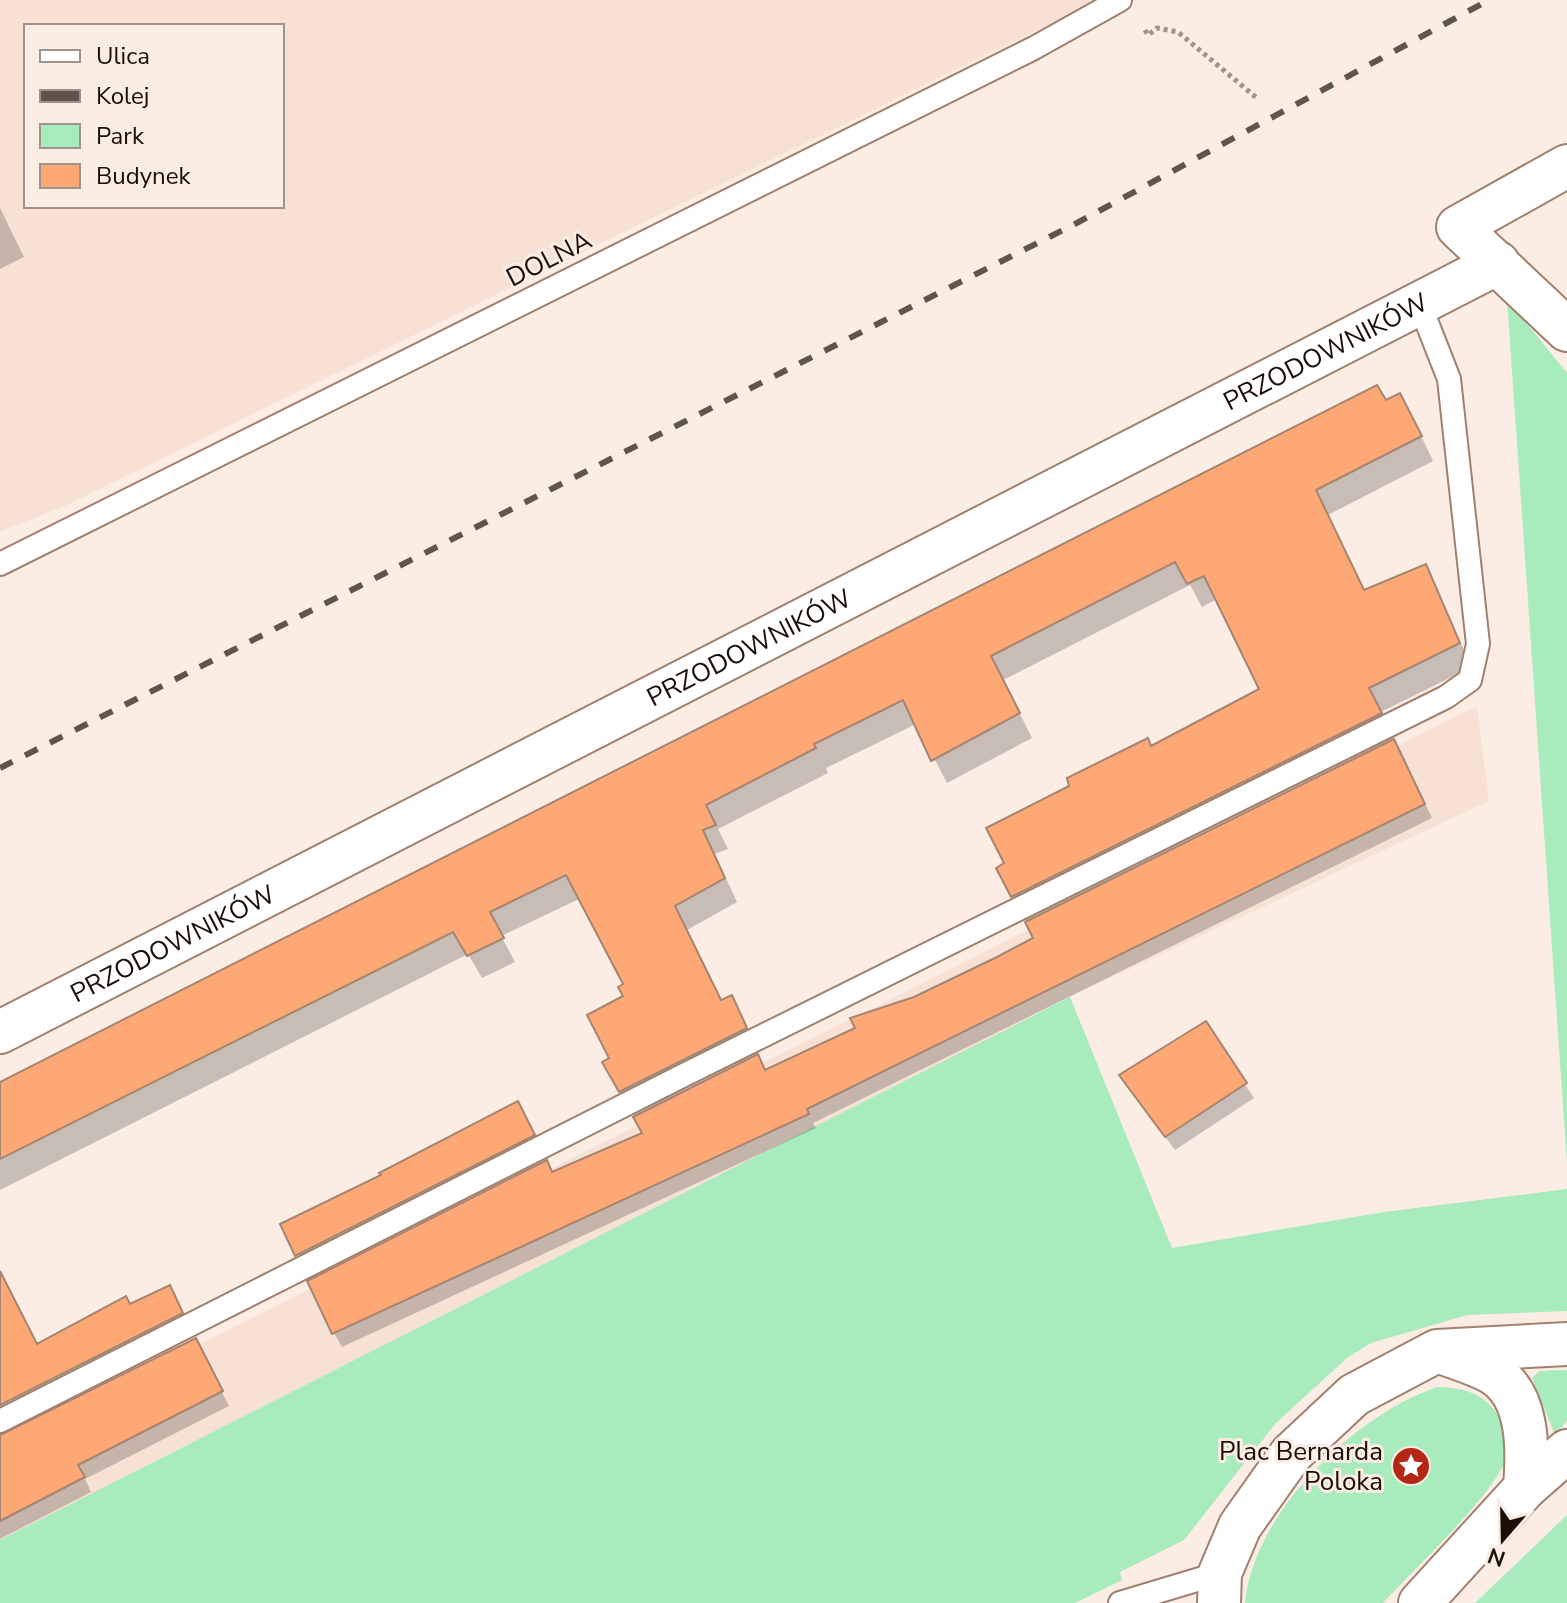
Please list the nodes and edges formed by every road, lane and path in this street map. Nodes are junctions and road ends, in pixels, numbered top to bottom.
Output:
1 (1120, 0) edge
2 (1148, 35) dead end
3 (1258, 99) dead end
4 (1567, 166) edge
5 (1498, 263) junction
6 (1420, 305) junction
7 (1567, 330) edge
8 (0, 564) edge
9 (0, 1032) edge
10 (1567, 1344) edge
11 (1437, 1351) junction
12 (0, 1421) edge
13 (1567, 1451) edge
14 (1525, 1488) junction
15 (1220, 1588) edge
16 (1120, 1603) edge
17 (1420, 1603) edge

1 - 8 lane, DOLNA
2 - 3 path
4 - 5 street
5 - 6 street, PRZODOWNIKÓW
5 - 7 street
6 - 9 street, PRZODOWNIKÓW
6 - 12 lane
10 - 11 street
11 - 14 street
11 - 15 street
13 - 14 street
14 - 17 street
15 - 16 lane

